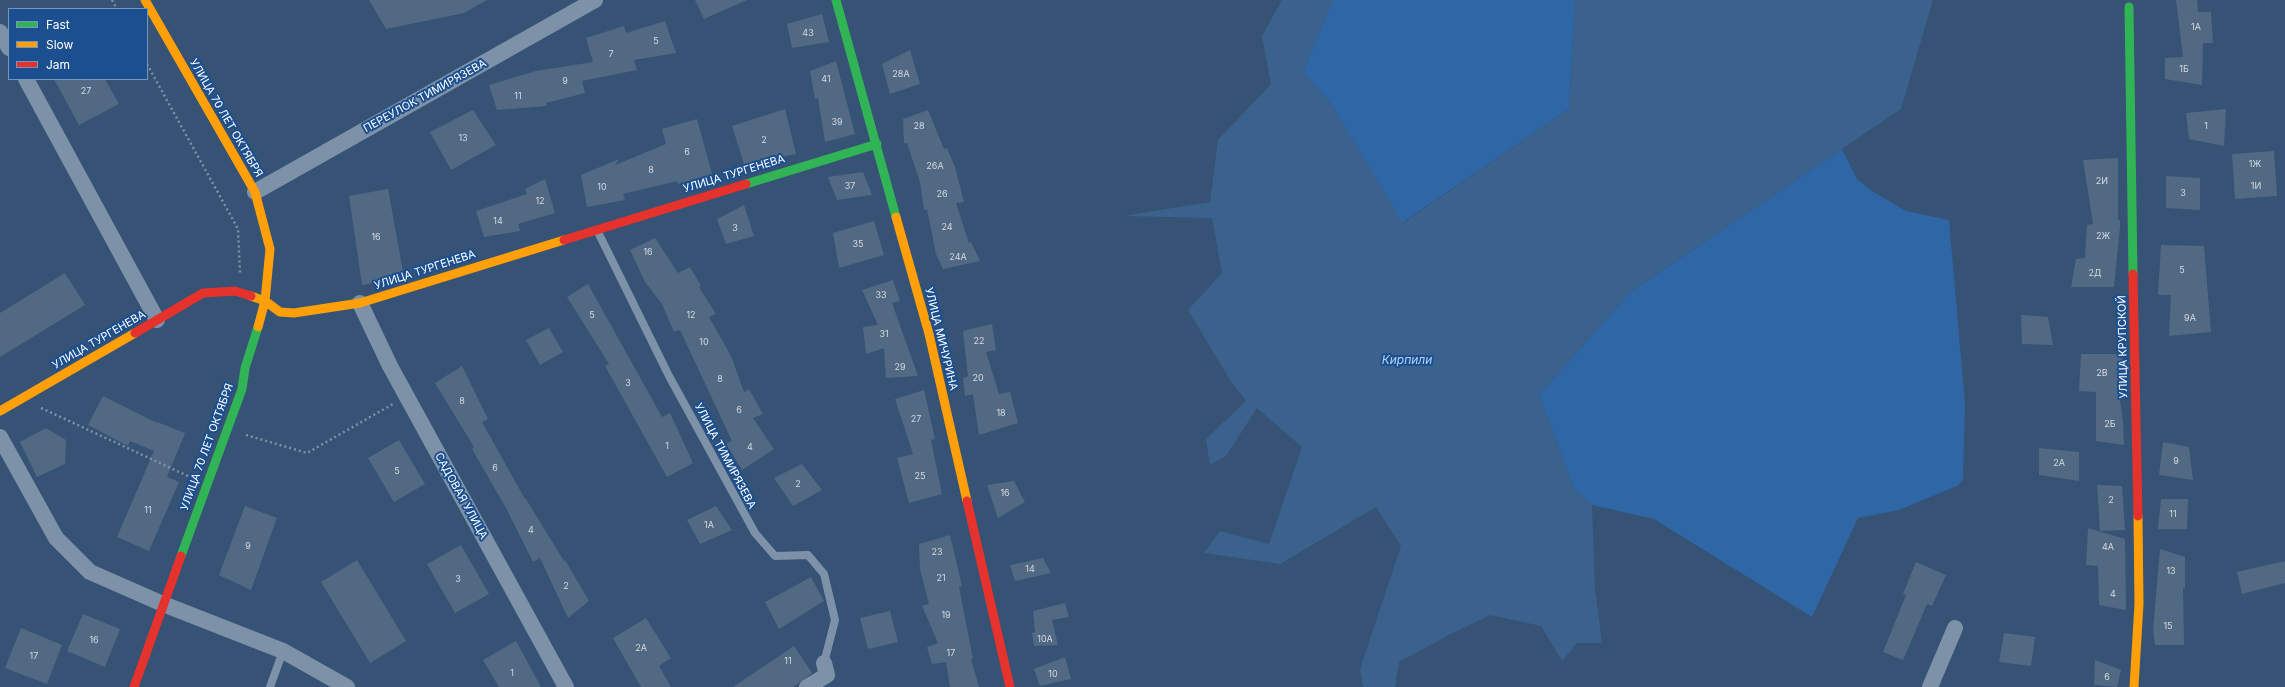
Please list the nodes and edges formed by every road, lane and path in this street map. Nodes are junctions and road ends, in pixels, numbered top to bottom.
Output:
1 (145, 0) edge
2 (595, 0) edge
3 (836, 0) edge
4 (2129, 7) dead end
5 (0, 32) edge
6 (8, 46) edge
7 (148, 66) edge
8 (27, 80) edge
9 (877, 144) junction
10 (255, 192) junction
11 (597, 229) junction
12 (240, 277) dead end
13 (265, 301) junction
14 (360, 303) junction
15 (157, 320) junction
16 (407, 397) junction
17 (36, 406) dead end
18 (0, 412) edge
19 (239, 433) dead end
20 (0, 437) edge
21 (193, 470) dead end
22 (163, 604) junction
23 (1955, 628) dead end
24 (283, 651) junction
25 (824, 663) joint
26 (134, 687) edge
27 (270, 687) edge
28 (347, 687) edge
29 (566, 687) edge
30 (807, 687) edge
31 (1010, 687) edge
32 (1930, 687) edge
33 (2134, 687) edge

1 - 10 street, УЛИЦА 70 ЛЕТ ОКТЯБРЯ
2 - 10 street, ПЕРЕУЛОК ТИМИРЯЗЕВА
3 - 9 street, УЛИЦА МИЧУРИНА
4 - 33 street, УЛИЦА КРУПСКОЙ
5 - 6 street
7 - 12 path
8 - 15 street
9 - 11 street, УЛИЦА ТУРГЕНЕВА
9 - 31 street, УЛИЦА МИЧУРИНА
10 - 13 street, УЛИЦА 70 ЛЕТ ОКТЯБРЯ
11 - 14 street, УЛИЦА ТУРГЕНЕВА
11 - 25 lane, УЛИЦА ТИМИРЯЗЕВА
13 - 14 street, УЛИЦА ТУРГЕНЕВА
13 - 15 street, УЛИЦА ТУРГЕНЕВА
13 - 22 street, УЛИЦА 70 ЛЕТ ОКТЯБРЯ
14 - 16 street, САДОВАЯ УЛИЦА
15 - 18 street, УЛИЦА ТУРГЕНЕВА
16 - 19 path
16 - 29 street, САДОВАЯ УЛИЦА
17 - 21 path
20 - 22 street
22 - 24 street
22 - 26 street, УЛИЦА 70 ЛЕТ ОКТЯБРЯ
23 - 32 street
24 - 27 lane
24 - 28 street
25 - 30 street

